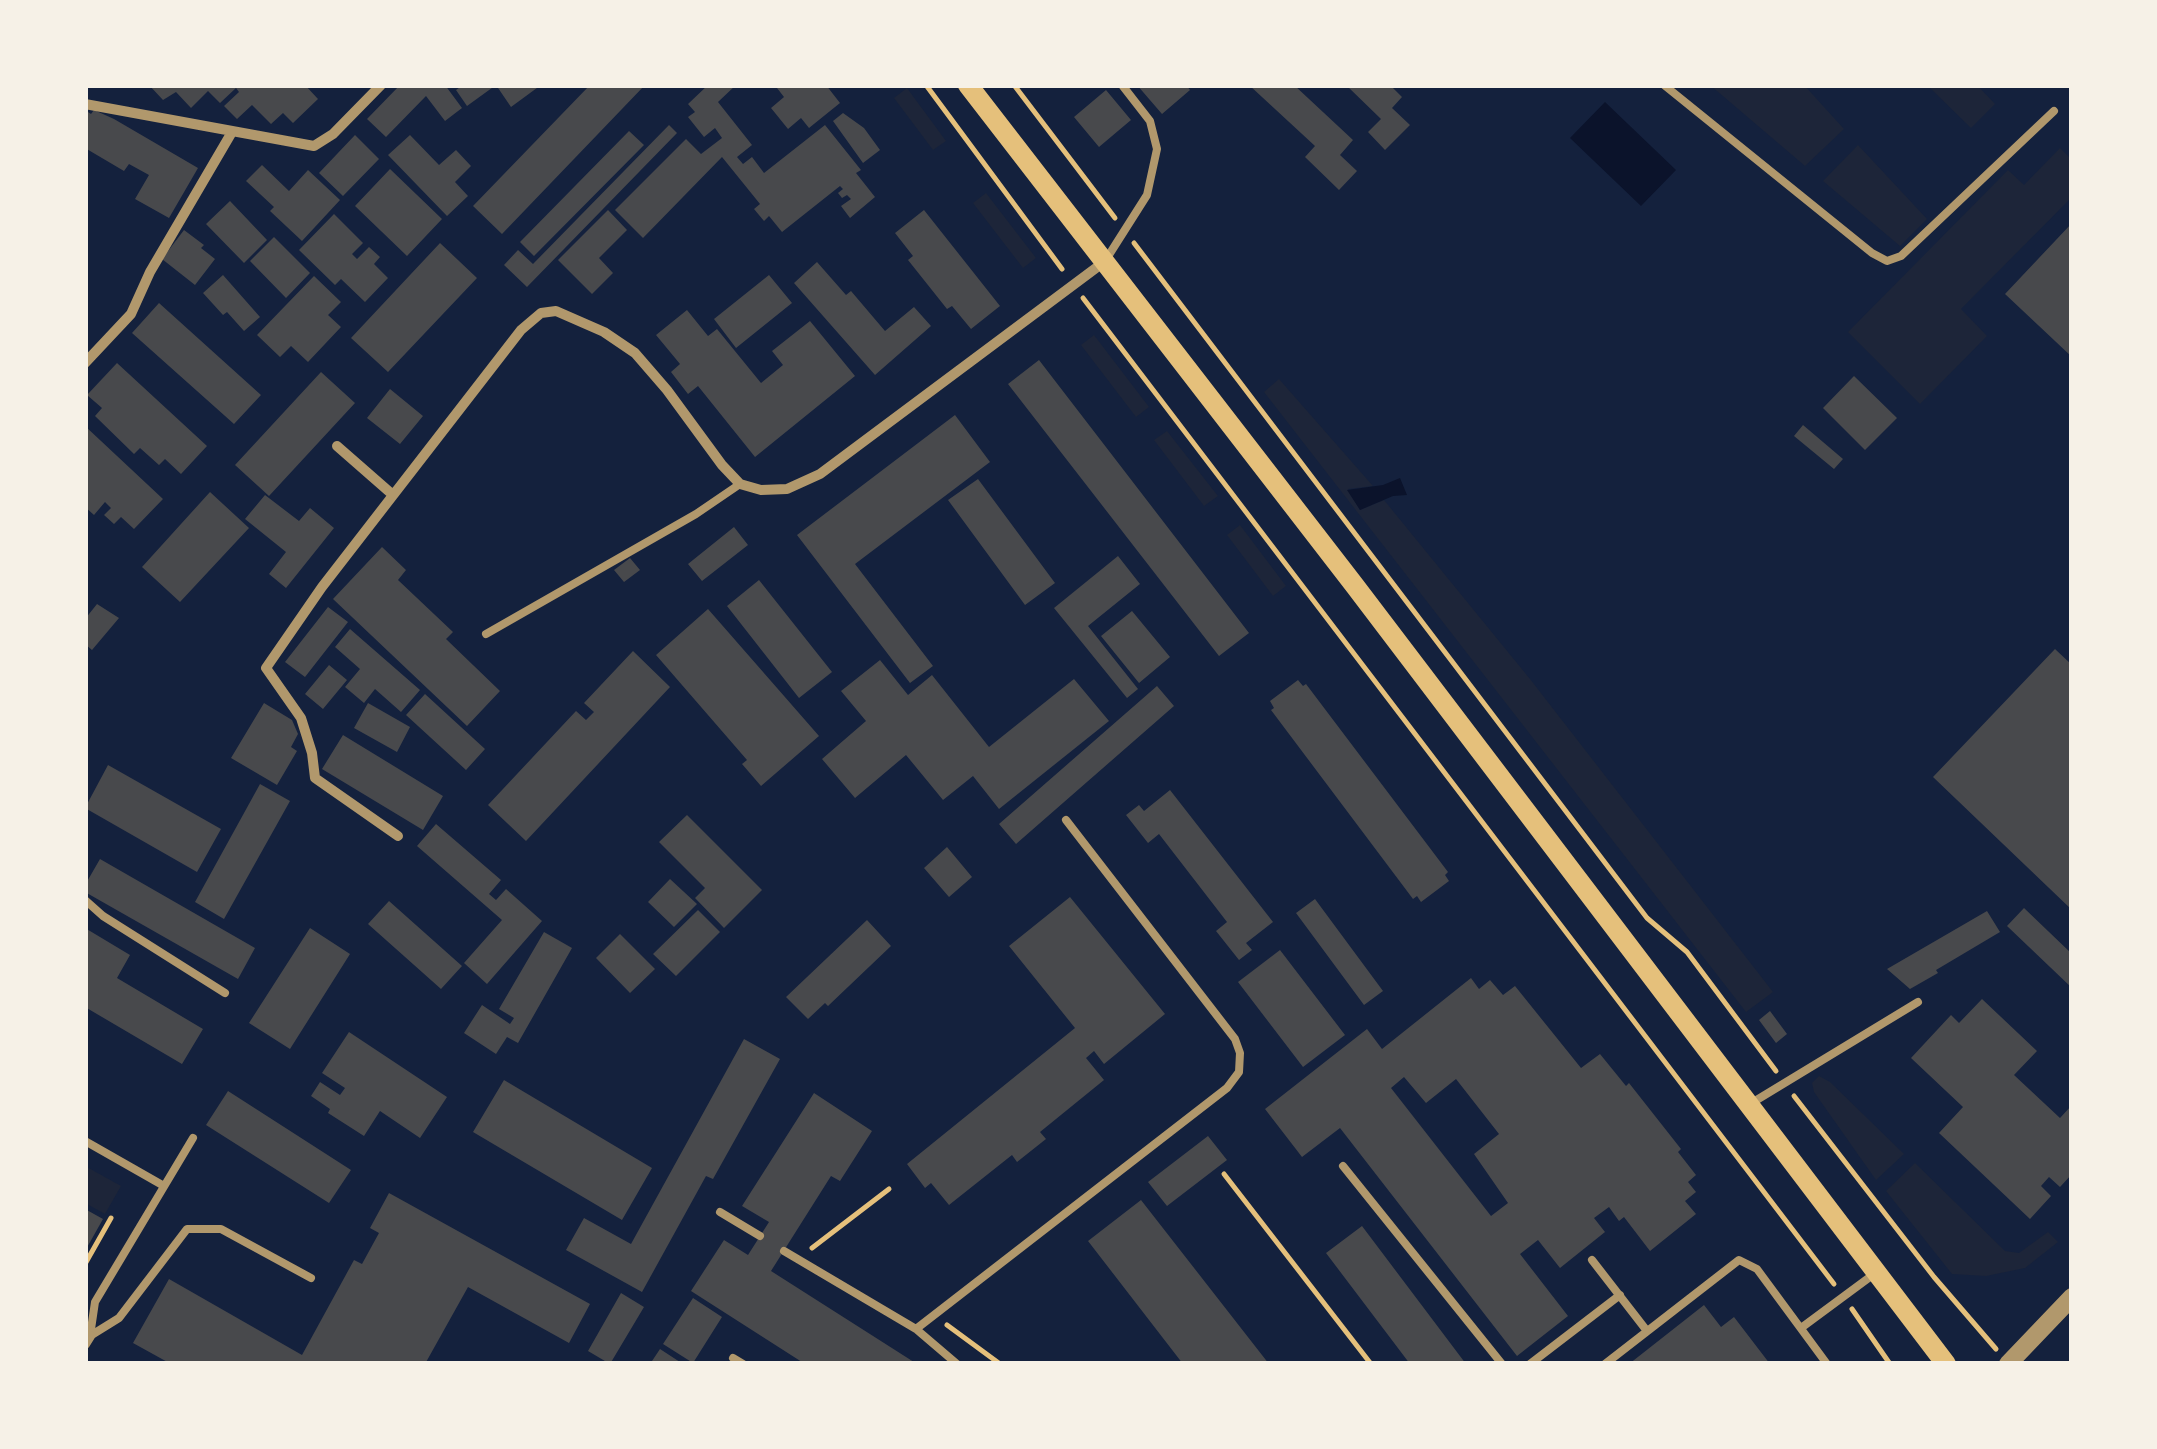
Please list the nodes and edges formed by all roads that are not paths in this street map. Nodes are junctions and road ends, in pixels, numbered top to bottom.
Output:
1 (381, 85) edge
2 (968, 85) edge
3 (1122, 85) edge
4 (1664, 85) edge
5 (85, 104) edge
6 (2054, 112) dead end
7 (232, 132) junction
8 (1104, 262) junction
9 (85, 363) edge
10 (337, 446) dead end
11 (740, 484) junction
12 (393, 495) junction
13 (486, 634) dead end
14 (1066, 820) dead end
15 (398, 836) dead end
16 (85, 900) edge
17 (225, 993) dead end
18 (1918, 1002) dead end
19 (1750, 1104) junction
20 (193, 1138) dead end
21 (85, 1141) edge
22 (1342, 1166) dead end
23 (164, 1186) junction
24 (720, 1212) dead end
25 (760, 1236) dead end
26 (784, 1250) dead end
27 (1592, 1260) dead end
28 (1878, 1272) junction
29 (311, 1278) dead end
30 (1620, 1295) junction
31 (2072, 1297) edge
32 (1801, 1328) junction
33 (916, 1329) junction
34 (1647, 1331) junction
35 (87, 1340) edge
36 (733, 1358) dead end
37 (743, 1364) edge
38 (957, 1364) edge
39 (1502, 1364) edge
40 (1530, 1364) edge
41 (1604, 1364) edge
42 (1828, 1364) edge
43 (1946, 1364) edge
44 (2009, 1364) edge

1 - 7 street
2 - 8 main road
3 - 8 lane
4 - 6 lane
5 - 7 street
7 - 9 street
8 - 11 street
8 - 19 main road
10 - 12 street
11 - 12 street
11 - 13 lane
12 - 15 street
14 - 33 lane
16 - 17 lane
18 - 19 lane
19 - 28 main road
20 - 23 lane
21 - 23 lane
22 - 39 lane
23 - 35 lane
24 - 25 lane
26 - 33 lane
27 - 30 lane
28 - 32 lane
28 - 43 main road
29 - 35 lane
30 - 34 lane
30 - 40 lane
31 - 44 street
32 - 34 lane
32 - 42 lane
33 - 38 lane
34 - 41 lane
36 - 37 lane

